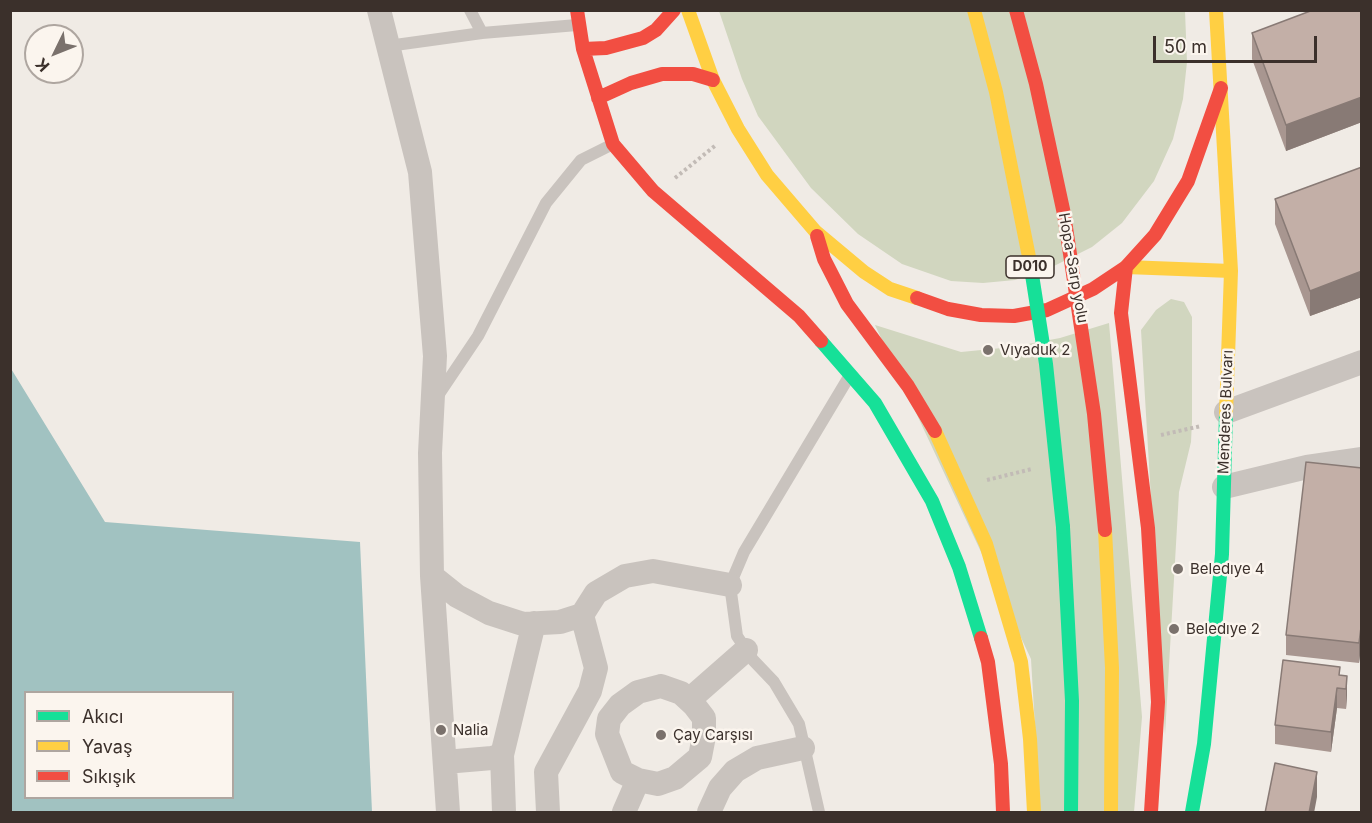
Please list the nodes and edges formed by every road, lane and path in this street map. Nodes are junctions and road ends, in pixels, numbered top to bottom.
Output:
1 (379, 10) edge
2 (470, 10) edge
3 (577, 10) edge
4 (674, 10) edge
5 (688, 10) edge
6 (974, 10) edge
7 (1016, 10) edge
8 (1216, 10) edge
9 (578, 25) junction
10 (482, 33) junction
11 (388, 46) junction
12 (583, 49) junction
13 (712, 80) junction
14 (1221, 88) junction
15 (598, 98) junction
16 (718, 143) dead end
17 (613, 144) junction
18 (670, 182) dead end
19 (815, 231) junction
20 (1126, 267) junction
21 (1231, 272) junction
22 (1362, 362) edge
23 (850, 374) junction
24 (433, 403) junction
25 (1226, 412) junction
26 (1362, 459) edge
27 (1224, 487) junction
28 (432, 576) junction
29 (730, 585) junction
30 (582, 615) junction
31 (534, 623) junction
32 (746, 650) junction
33 (689, 700) junction
34 (803, 748) junction
35 (502, 755) junction
36 (445, 762) junction
37 (638, 780) junction
38 (448, 813) edge
39 (504, 813) edge
40 (548, 813) edge
41 (624, 813) edge
42 (709, 813) edge
43 (819, 813) edge
44 (1003, 813) edge
45 (1034, 813) edge
46 (1071, 813) edge
47 (1111, 813) edge
48 (1151, 813) edge
49 (1192, 813) edge

1 - 11 street
2 - 10 lane
3 - 9 main road
4 - 12 main road
5 - 13 main road
6 - 46 main road, D010, bridge
7 - 47 main road, Hopa-Sarp yolu, bridge
8 - 14 main road, Menderes Bulvarı
9 - 10 lane
9 - 12 main road
10 - 11 lane
11 - 24 street
12 - 15 main road
13 - 15 main road
13 - 19 main road
14 - 20 main road
14 - 21 main road, Menderes Bulvarı
15 - 17 main road
16 - 18 path
17 - 23 main road
17 - 24 lane
19 - 20 main road
19 - 45 main road
20 - 21 main road
20 - 48 main road
21 - 25 main road, Menderes Bulvarı
22 - 25 street
23 - 29 lane
23 - 44 main road
24 - 28 street
25 - 27 main road, Menderes Bulvarı
26 - 27 street
27 - 49 main road, Menderes Bulvarı
28 - 31 street
28 - 36 street
29 - 30 street
29 - 32 lane
30 - 31 street
30 - 40 street
31 - 35 street
32 - 33 street
32 - 34 lane
33 - 37 street
33 - 37 street
34 - 42 street
34 - 43 lane
35 - 36 street
35 - 39 street
36 - 38 street
37 - 41 street

